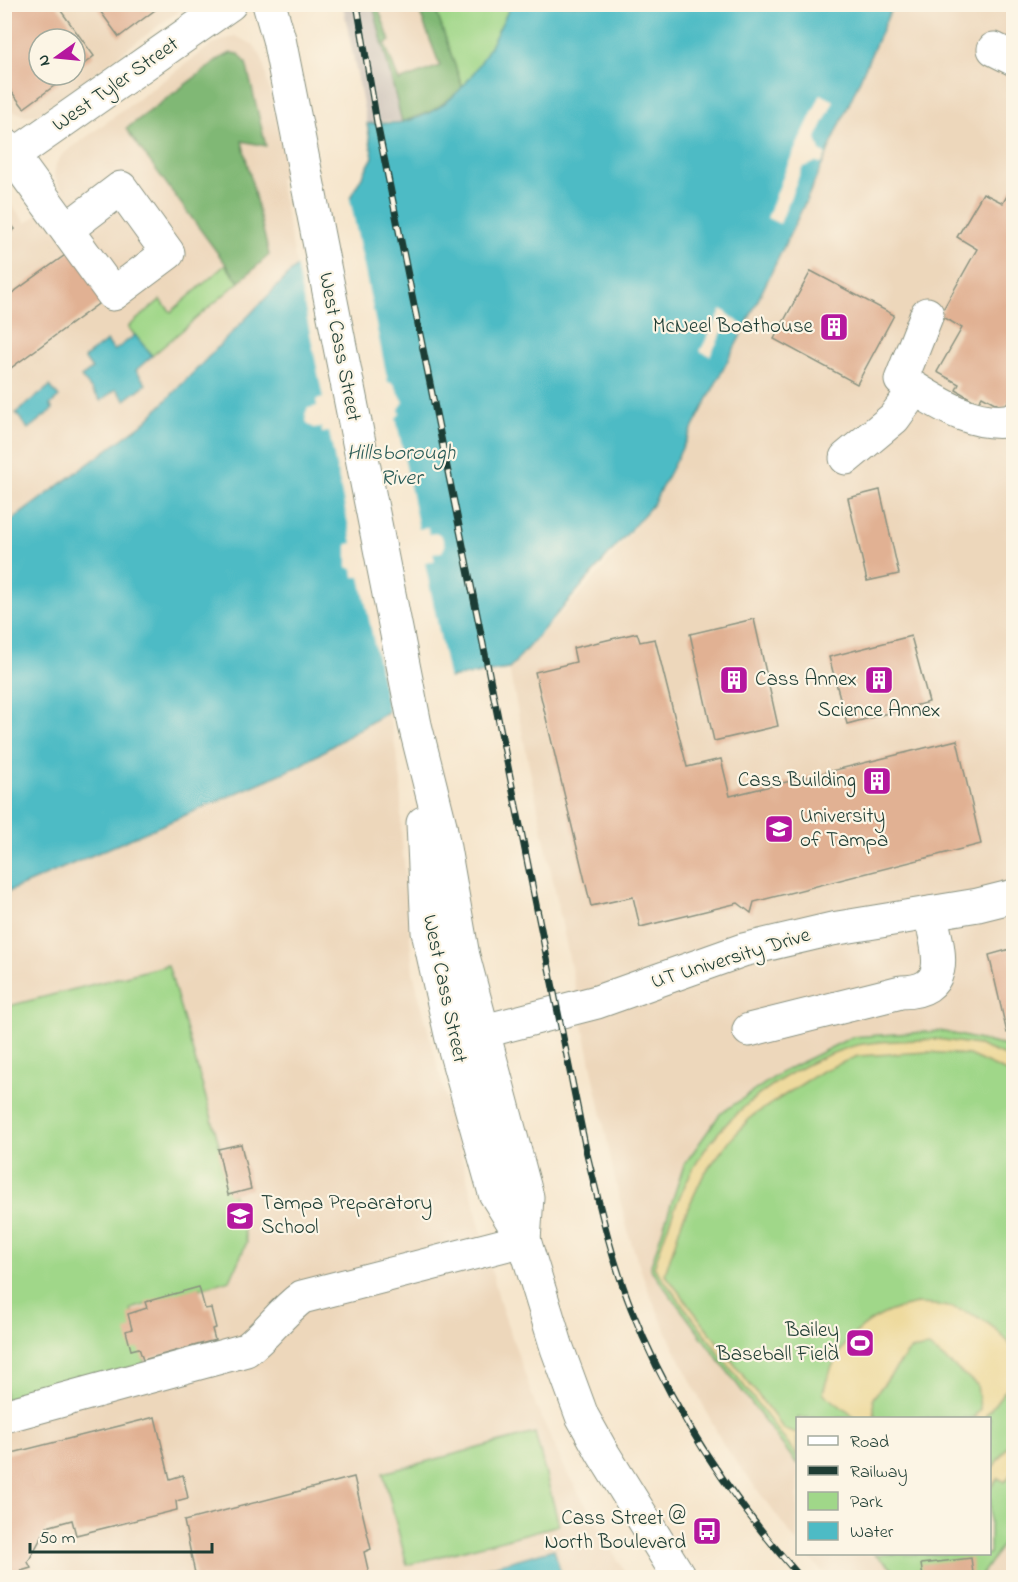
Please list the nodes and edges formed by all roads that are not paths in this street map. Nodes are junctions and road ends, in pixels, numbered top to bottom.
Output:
1 (230, 4) edge
2 (269, 4) edge
3 (9, 150) edge
4 (67, 229) dead end
5 (927, 314) dead end
6 (915, 388) junction
7 (1014, 420) edge
8 (846, 458) dead end
9 (1014, 896) edge
10 (930, 913) junction
11 (749, 1030) dead end
12 (467, 1035) junction
13 (524, 1240) junction
14 (4, 1416) edge
15 (680, 1577) edge

1 - 3 street, West Tyler Street
2 - 12 street, West Cass Street
3 - 4 street
5 - 6 street
6 - 7 street
6 - 8 street
9 - 10 street, UT University Drive
10 - 11 street
10 - 12 street, UT University Drive
12 - 13 street, West Cass Street
13 - 14 street
13 - 15 street, West Cass Street

